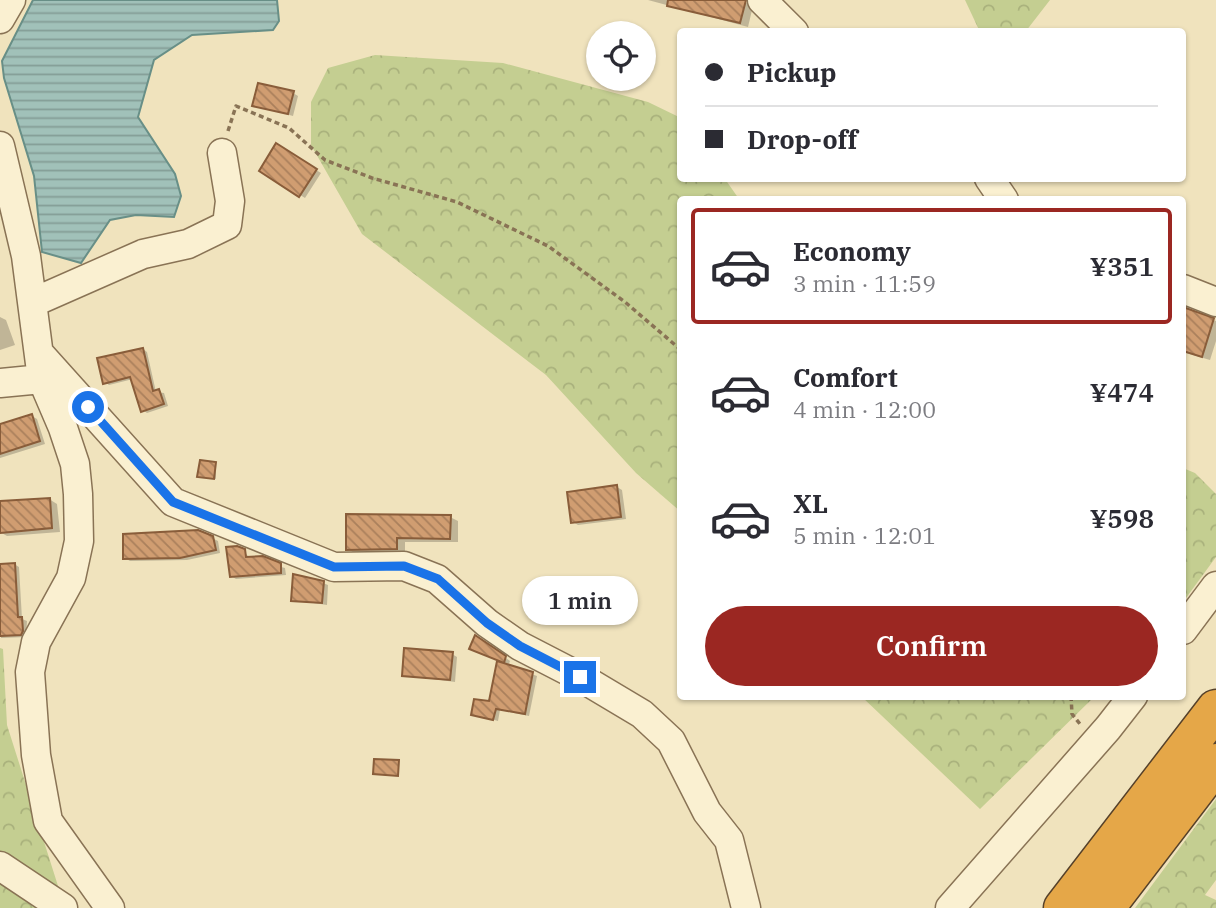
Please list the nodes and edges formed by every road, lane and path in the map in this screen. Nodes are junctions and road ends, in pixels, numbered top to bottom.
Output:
1 (10, 0) edge
2 (762, 0) edge
3 (0, 19) edge
4 (790, 28) edge
5 (0, 146) edge
6 (222, 153) joint
7 (1186, 290) edge
8 (34, 302) junction
9 (1216, 302) edge
10 (677, 347) edge
11 (41, 366) junction
12 (0, 383) edge
13 (1216, 586) edge
14 (1186, 626) edge
15 (1071, 700) edge
16 (1130, 700) edge
17 (1216, 709) edge
18 (1084, 728) dead end
19 (1190, 780) edge
20 (0, 866) edge
21 (63, 908) edge
22 (110, 908) edge
23 (746, 908) edge
24 (950, 908) edge
25 (1048, 908) edge
26 (1063, 908) edge
27 (1105, 908) edge
28 (1111, 908) edge

1 - 3 street
2 - 4 street
5 - 8 street
6 - 8 street
6 - 10 path
7 - 9 street
8 - 11 street
11 - 12 street
11 - 22 street
11 - 23 street
13 - 14 street
15 - 18 path
16 - 24 street
17 - 19 highway
19 - 25 highway
19 - 26 highway
19 - 27 highway
19 - 28 highway
20 - 21 street

